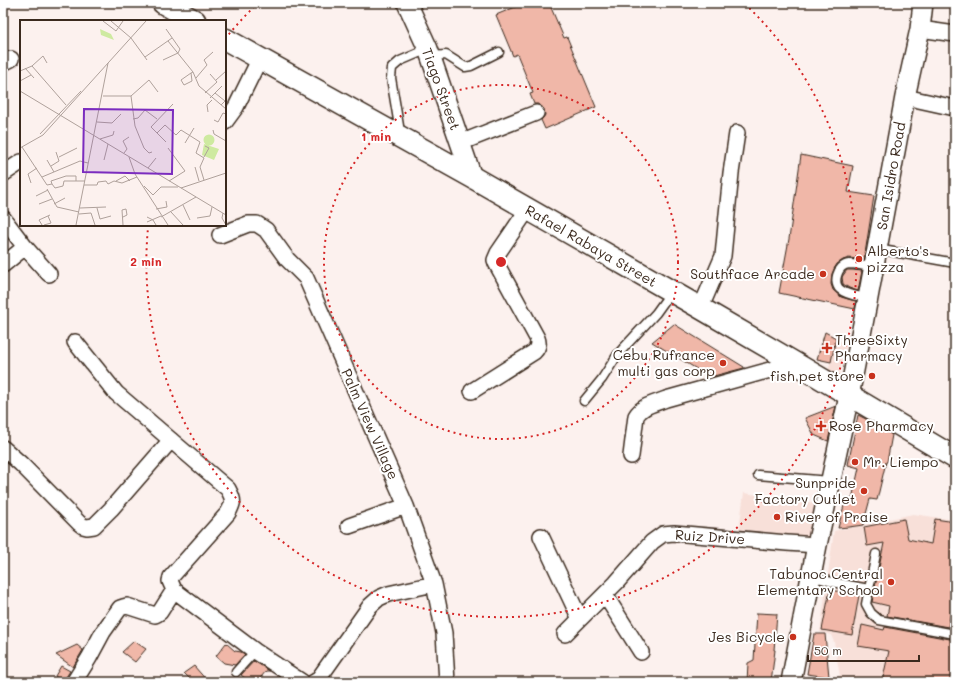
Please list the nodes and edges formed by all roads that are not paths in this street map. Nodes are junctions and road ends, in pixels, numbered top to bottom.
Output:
1 (408, 3) edge
2 (923, 3) edge
3 (166, 4) edge
4 (193, 20) edge
5 (920, 28) junction
6 (955, 34) edge
7 (226, 39) edge
8 (499, 52) dead end
9 (429, 53) junction
10 (260, 58) junction
11 (905, 97) junction
12 (955, 108) edge
13 (536, 113) dead end
14 (226, 121) edge
15 (736, 133) dead end
16 (397, 135) junction
17 (460, 143) junction
18 (20, 163) edge
19 (3, 174) edge
20 (472, 177) junction
21 (528, 209) junction
22 (3, 218) edge
23 (220, 235) dead end
24 (25, 248) junction
25 (877, 249) junction
26 (955, 263) edge
27 (3, 265) edge
28 (874, 268) junction
29 (49, 274) dead end
30 (671, 292) junction
31 (868, 298) junction
32 (697, 306) junction
33 (75, 342) dead end
34 (796, 363) junction
35 (472, 391) dead end
36 (849, 396) junction
37 (584, 401) dead end
38 (171, 440) junction
39 (3, 448) edge
40 (631, 456) dead end
41 (955, 458) edge
42 (758, 475) dead end
43 (830, 481) junction
44 (406, 506) junction
45 (349, 526) dead end
46 (541, 536) dead end
47 (817, 545) junction
48 (876, 554) dead end
49 (811, 576) junction
50 (434, 584) junction
51 (869, 589) junction
52 (174, 590) junction
53 (605, 594) junction
54 (580, 619) junction
55 (565, 634) dead end
56 (955, 634) edge
57 (255, 651) junction
58 (641, 652) dead end
59 (236, 672) dead end
60 (74, 682) edge
61 (302, 682) edge
62 (314, 682) edge
63 (447, 682) edge
64 (791, 682) edge

1 - 9 street, Tiago Street
2 - 5 street, San Isidro Road
3 - 4 main road
5 - 6 street
5 - 11 street, San Isidro Road
7 - 10 main road, Rafael Rabaya Street
8 - 9 lane
9 - 16 lane
9 - 17 street, Tiago Street
10 - 14 street
10 - 16 main road, Rafael Rabaya Street
11 - 12 street
11 - 25 street, San Isidro Road
13 - 17 street
15 - 32 street
16 - 20 main road, Rafael Rabaya Street
17 - 20 street, Tiago Street
18 - 19 street
20 - 21 main road, Rafael Rabaya Street
21 - 30 main road, Rafael Rabaya Street
21 - 35 street
22 - 24 street
23 - 44 street, Palm View Village
24 - 27 street
24 - 29 street
25 - 26 lane
25 - 28 street, San Isidro Road
28 - 31 street, San Isidro Road
28 - 31 lane
30 - 32 main road, Rafael Rabaya Street
30 - 37 lane
31 - 36 street, San Isidro Road
32 - 34 main road, Rafael Rabaya Street
33 - 38 street
34 - 36 main road, Rafael Rabaya Street
34 - 40 street
36 - 41 main road, Rafael Rabaya Street
36 - 43 street, San Isidro Road
38 - 39 street
38 - 52 street
42 - 43 lane
43 - 47 street, San Isidro Road
44 - 45 street
44 - 50 street, Palm View Village
46 - 54 street
47 - 49 street, San Isidro Road
47 - 53 street, Ruiz Drive
48 - 51 lane
49 - 51 lane
49 - 64 street, San Isidro Road
50 - 62 street
50 - 63 street, Palm View Village
51 - 56 lane
52 - 57 street
52 - 60 street
53 - 54 street, Ruiz Drive
53 - 58 street
54 - 55 street, Ruiz Drive
57 - 59 lane
57 - 61 street

